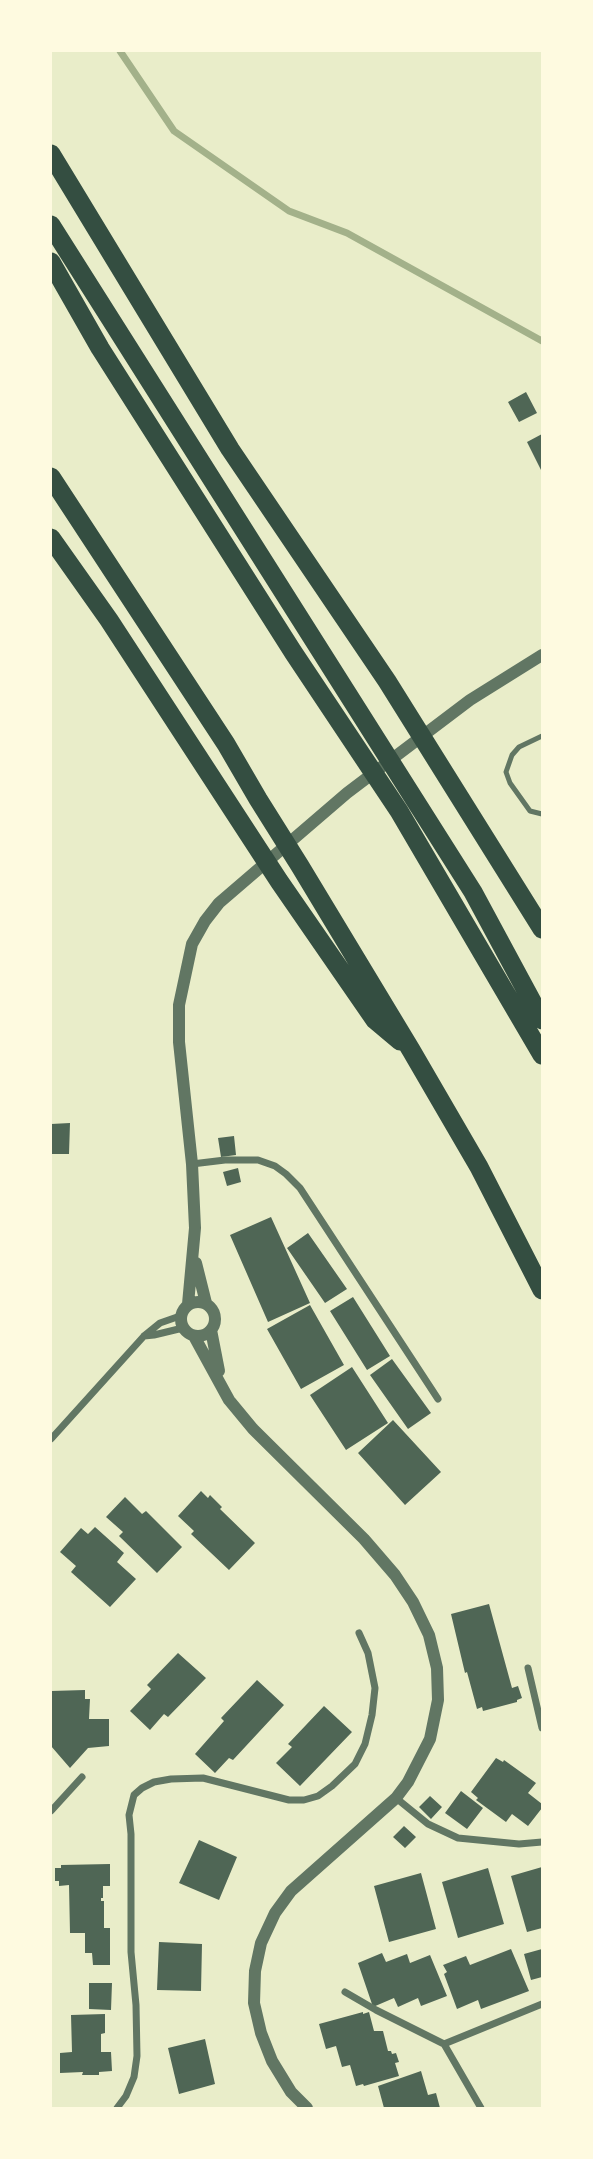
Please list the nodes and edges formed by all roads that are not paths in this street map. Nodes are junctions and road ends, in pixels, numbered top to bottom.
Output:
1 (51, 154) edge
2 (51, 225) edge
3 (51, 262) edge
4 (51, 477) edge
5 (51, 491) edge
6 (51, 538) edge
7 (542, 655) edge
8 (542, 736) edge
9 (226, 744) junction
10 (542, 814) edge
11 (542, 929) edge
12 (542, 1020) edge
13 (411, 1050) junction
14 (542, 1055) edge
15 (192, 1164) junction
16 (194, 1256) junction
17 (542, 1290) edge
18 (206, 1303) junction
19 (188, 1304) junction
20 (186, 1327) junction
21 (211, 1330) junction
22 (144, 1336) junction
23 (221, 1382) junction
24 (439, 1399) dead end
25 (51, 1439) edge
26 (359, 1633) dead end
27 (528, 1668) dead end
28 (542, 1728) edge
29 (82, 1777) dead end
30 (396, 1798) junction
31 (51, 1811) edge
32 (542, 1842) edge
33 (345, 1992) dead end
34 (542, 2004) edge
35 (444, 2045) junction
36 (117, 2108) edge
37 (307, 2108) edge
38 (481, 2108) edge

1 - 11 highway
2 - 12 highway
3 - 14 highway
4 - 9 highway
5 - 9 highway
6 - 13 highway
7 - 15 street
8 - 10 lane
9 - 13 highway
13 - 17 highway
15 - 16 street
15 - 24 street
16 - 18 street
16 - 19 street
18 - 19 street
18 - 21 street
19 - 20 street
20 - 21 street
20 - 22 street
20 - 22 street
20 - 23 street
21 - 23 street
22 - 25 street
23 - 30 street
26 - 36 street
27 - 28 street
29 - 31 street
30 - 32 street
30 - 37 street
33 - 35 street
34 - 35 street
35 - 38 street

